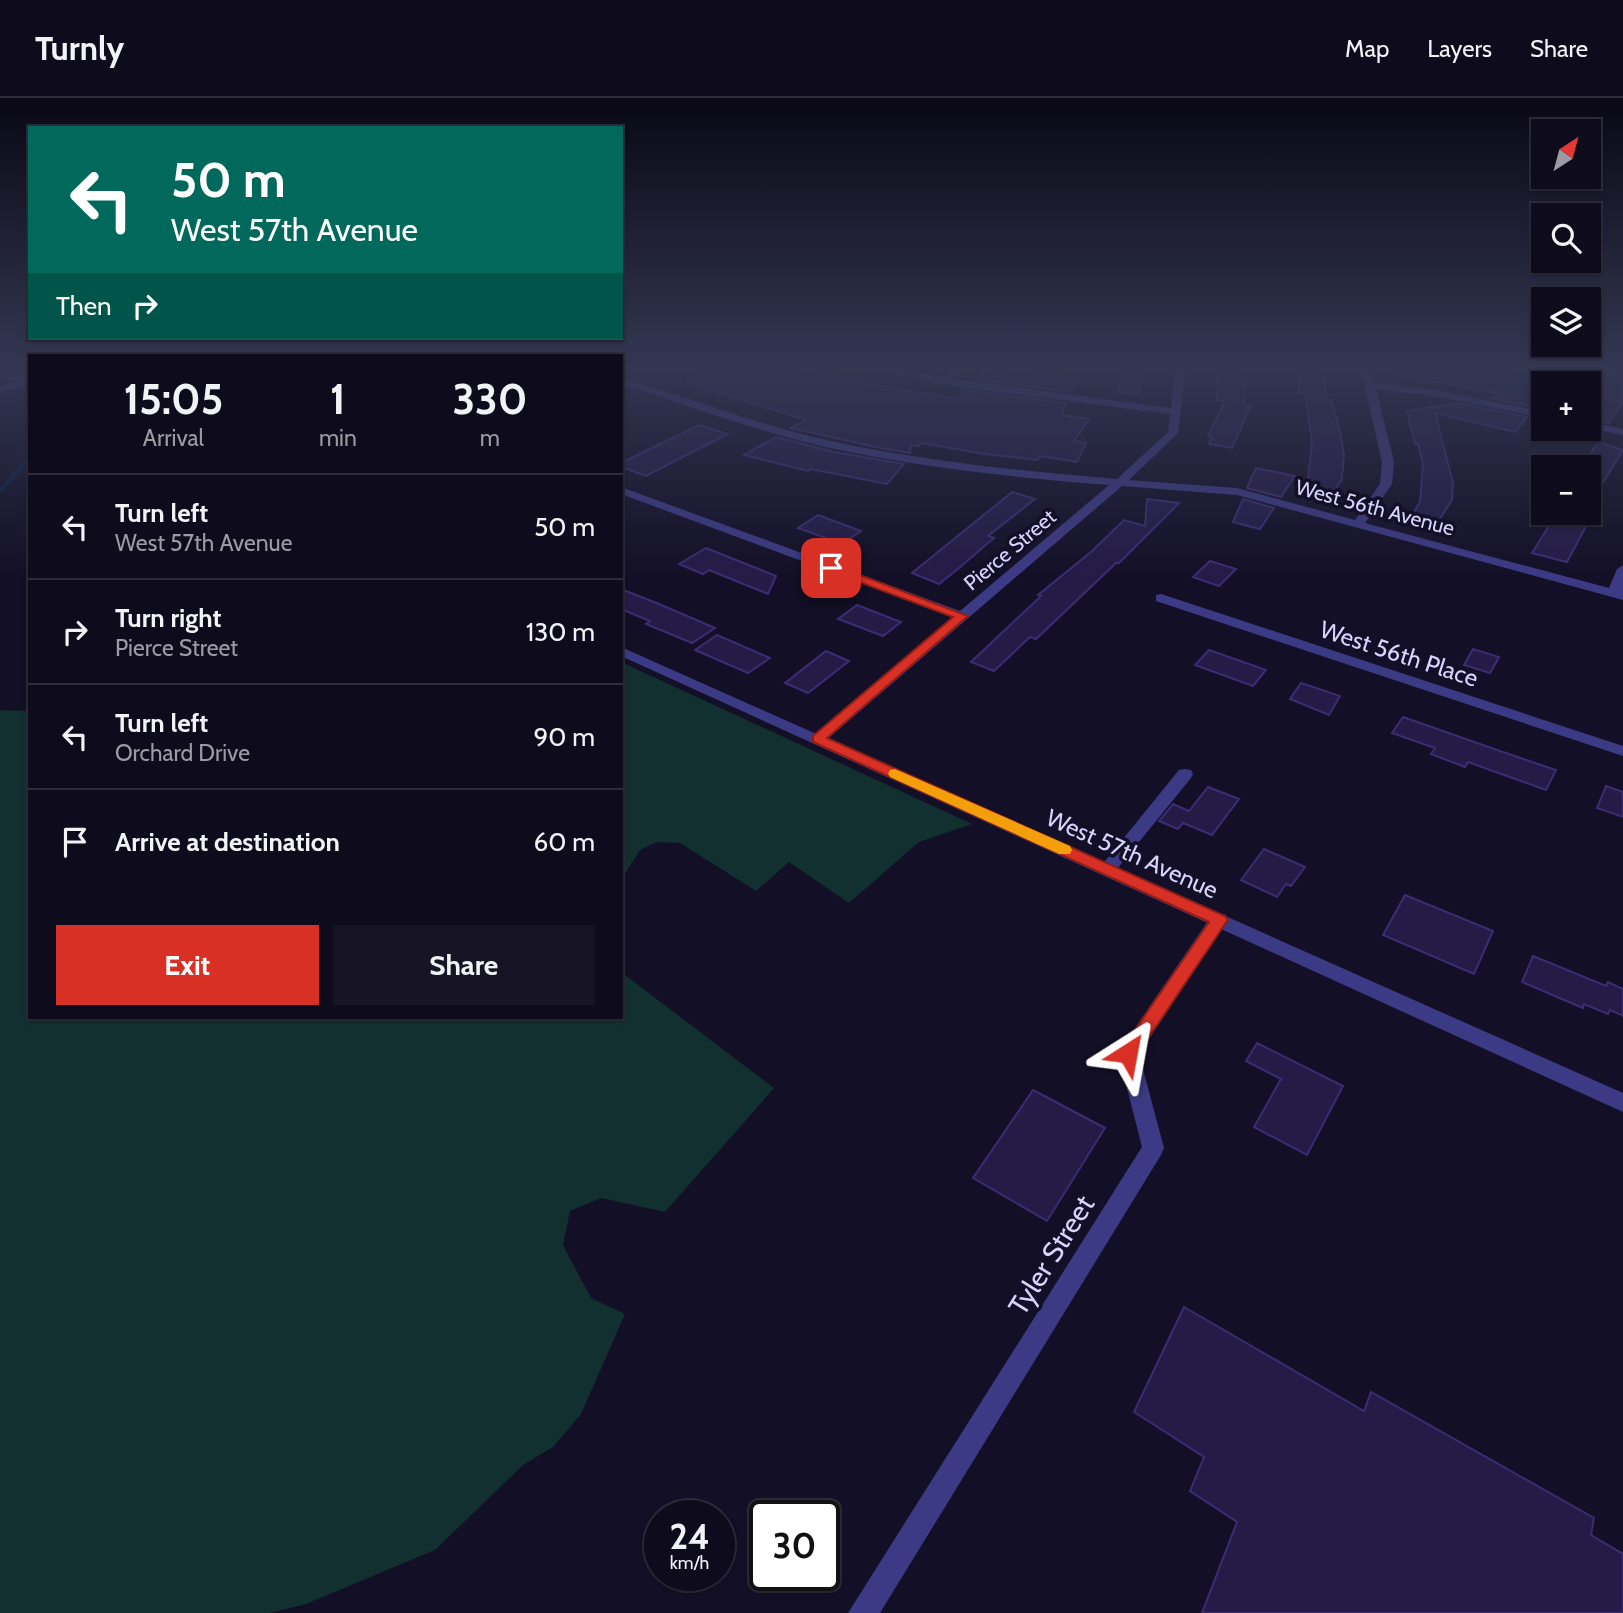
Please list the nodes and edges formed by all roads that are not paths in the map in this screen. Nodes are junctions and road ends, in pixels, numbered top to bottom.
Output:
1 (798, 436) edge
2 (1169, 436) edge
3 (1382, 436) edge
4 (1120, 482) junction
5 (623, 491) edge
6 (1359, 523) junction
7 (1623, 569) edge
8 (1618, 595) edge
9 (1161, 598) dead end
10 (962, 616) junction
11 (623, 651) edge
12 (818, 739) junction
13 (1623, 751) edge
14 (1185, 774) dead end
15 (1107, 870) junction
16 (1219, 920) junction
17 (1623, 1102) edge
18 (863, 1613) edge

1 - 4 street, West 56th Avenue
2 - 4 street, Pierce Street
3 - 6 street
4 - 6 street, West 56th Avenue
4 - 10 street, Pierce Street
5 - 10 street
6 - 8 street, West 56th Avenue
7 - 8 street
9 - 13 street, West 56th Place
10 - 12 street, Pierce Street
11 - 12 street, West 57th Avenue
12 - 15 street, West 57th Avenue
14 - 15 street
15 - 16 street, West 57th Avenue
16 - 17 street, West 57th Avenue
16 - 18 street, Tyler Street

